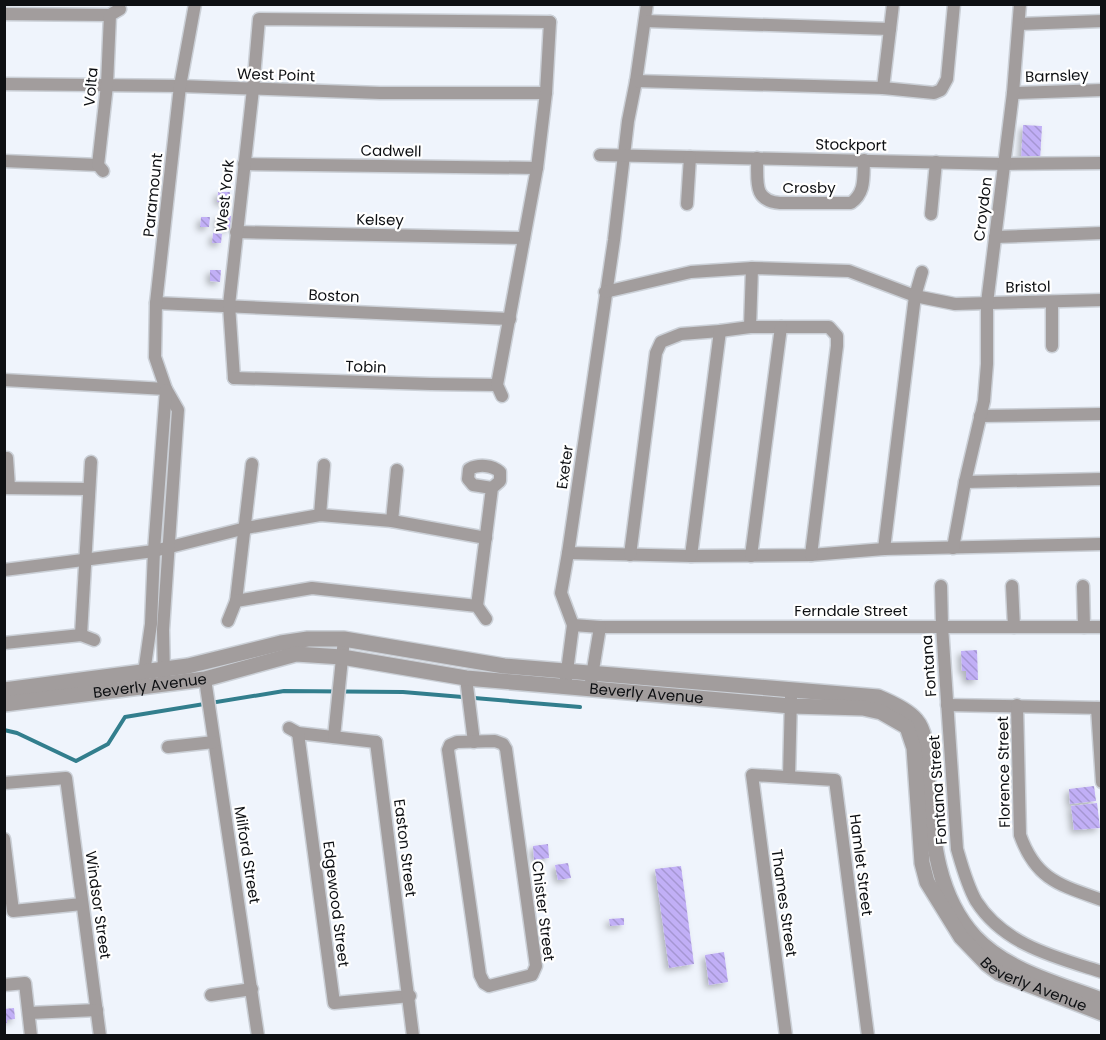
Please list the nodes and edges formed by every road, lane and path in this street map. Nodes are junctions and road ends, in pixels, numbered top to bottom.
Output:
1 (195, 4) edge
2 (647, 4) edge
3 (893, 4) edge
4 (954, 4) edge
5 (1020, 4) edge
6 (4, 14) edge
7 (645, 21) junction
8 (1101, 21) edge
9 (1019, 24) junction
10 (890, 29) junction
11 (636, 81) junction
12 (4, 84) edge
13 (107, 85) junction
14 (180, 86) junction
15 (883, 88) junction
16 (253, 89) junction
17 (1101, 90) edge
18 (546, 93) junction
19 (1013, 93) junction
20 (624, 154) junction
21 (600, 155) dead end
22 (690, 157) junction
23 (757, 158) junction
24 (864, 160) junction
25 (4, 162) edge
26 (936, 162) junction
27 (1101, 163) edge
28 (244, 164) junction
29 (1003, 164) junction
30 (537, 168) junction
31 (687, 204) dead end
32 (932, 214) dead end
33 (236, 232) junction
34 (1101, 233) edge
35 (995, 237) junction
36 (524, 238) junction
37 (752, 268) junction
38 (922, 272) dead end
39 (605, 292) junction
40 (915, 296) junction
41 (1101, 300) edge
42 (1052, 302) junction
43 (156, 303) junction
44 (987, 303) junction
45 (229, 305) junction
46 (510, 320) junction
47 (750, 327) junction
48 (781, 327) junction
49 (720, 331) junction
50 (1052, 346) dead end
51 (4, 380) edge
52 (297, 380) junction
53 (230, 382) joint
54 (166, 389) junction
55 (296, 393) dead end
56 (1101, 414) edge
57 (980, 416) junction
58 (7, 458) dead end
59 (91, 462) dead end
60 (252, 464) dead end
61 (324, 465) dead end
62 (397, 470) dead end
63 (1101, 478) edge
64 (965, 482) junction
65 (7, 487) edge
66 (492, 488) dead end
67 (89, 489) junction
68 (320, 516) junction
69 (392, 521) junction
70 (246, 528) junction
71 (486, 538) junction
72 (1101, 544) edge
73 (170, 545) junction
74 (954, 548) junction
75 (884, 549) junction
76 (154, 551) junction
77 (568, 553) junction
78 (630, 555) junction
79 (811, 555) junction
80 (691, 556) junction
81 (751, 556) junction
82 (84, 561) junction
83 (4, 570) edge
84 (941, 586) dead end
85 (1012, 586) dead end
86 (1083, 586) dead end
87 (236, 601) junction
88 (477, 606) junction
89 (486, 619) dead end
90 (228, 621) dead end
91 (573, 625) junction
92 (942, 626) junction
93 (600, 627) junction
94 (1014, 627) junction
95 (1084, 627) junction
96 (1101, 627) edge
97 (81, 635) junction
98 (344, 639) junction
99 (94, 640) dead end
100 (4, 643) edge
101 (342, 657) junction
102 (164, 677) junction
103 (144, 679) junction
104 (205, 679) junction
105 (566, 679) junction
106 (591, 681) junction
107 (466, 684) junction
108 (4, 690) edge
109 (790, 690) junction
110 (4, 704) edge
111 (947, 705) junction
112 (1017, 705) junction
113 (791, 706) junction
114 (1099, 708) edge
115 (293, 731) joint
116 (334, 737) junction
117 (214, 742) junction
118 (474, 742) junction
119 (168, 747) dead end
120 (752, 775) joint
121 (789, 777) junction
122 (1101, 782) edge
123 (4, 783) edge
124 (4, 839) edge
125 (1101, 900) edge
126 (82, 904) junction
127 (1101, 972) edge
128 (4, 985) edge
129 (252, 989) junction
130 (211, 995) dead end
131 (410, 996) junction
132 (1101, 1000) edge
133 (97, 1010) junction
134 (29, 1013) junction
135 (1101, 1013) edge
136 (31, 1035) edge
137 (100, 1035) edge
138 (258, 1035) edge
139 (413, 1035) edge
140 (786, 1035) edge
141 (868, 1035) edge

1 - 14 street, Paramount
2 - 7 street, Exeter
3 - 10 street
4 - 15 street
5 - 9 street, Croydon
6 - 13 street, Volta
7 - 10 street
7 - 11 street, Exeter
8 - 9 street
9 - 19 street, Croydon
10 - 15 street
11 - 15 street
11 - 20 street, Exeter
12 - 13 street, West Point
13 - 14 street, West Point
13 - 25 street, Volta
14 - 16 street, West Point
14 - 43 street, Paramount
16 - 18 street, West Point
16 - 18 street, West York
16 - 28 street, West York
17 - 19 street, Barnsley
18 - 30 street
19 - 29 street, Croydon
20 - 21 street, Stockport
20 - 22 street, Stockport
20 - 39 street, Exeter
22 - 23 street, Stockport
22 - 31 street
23 - 24 street, Stockport
23 - 24 street, Crosby
24 - 26 street, Stockport
26 - 29 street, Stockport
26 - 32 street
27 - 29 street, Stockport
28 - 30 street, Cadwell
28 - 33 street, West York
29 - 35 street, Croydon
30 - 36 street
33 - 36 street, Kelsey
33 - 45 street, West York
34 - 35 street
35 - 44 street, Croydon
36 - 46 street
37 - 39 street, Bristol
37 - 40 street, Bristol
37 - 47 street
38 - 40 street
39 - 77 street, Exeter
40 - 44 street, Bristol
40 - 75 street
41 - 42 street, Bristol
42 - 44 street, Bristol
42 - 50 street
43 - 45 street, Boston
43 - 54 street, Paramount
44 - 57 street, Croydon
45 - 46 street, Boston
45 - 53 street, West York
46 - 52 street, Tobin
47 - 48 street
47 - 49 street
48 - 79 street
48 - 81 street
49 - 78 street
49 - 80 street
51 - 54 street
52 - 53 street, Tobin
52 - 55 street
54 - 73 street, Paramount
54 - 76 street
56 - 57 street
57 - 64 street, Croydon
58 - 65 street
59 - 67 street
60 - 70 street
61 - 68 street
62 - 69 street
63 - 64 street
64 - 74 street, Croydon
65 - 67 street
66 - 71 street
67 - 82 street
68 - 69 street
68 - 70 street
69 - 71 street
70 - 73 street
70 - 87 street
71 - 88 street
72 - 74 street
73 - 76 street
73 - 102 street, Paramount
74 - 75 street
75 - 79 street
76 - 82 street
76 - 103 street
77 - 78 street
77 - 91 street, Exeter
78 - 80 street
79 - 81 street
80 - 81 street
82 - 83 street
82 - 97 street
84 - 92 street, Fontana
85 - 94 street
86 - 95 street
87 - 88 street
87 - 90 street
88 - 89 street
91 - 93 street, Ferndale Street
91 - 105 street
92 - 93 street, Ferndale Street
92 - 94 street, Ferndale Street
92 - 111 street, Fontana
93 - 106 street
94 - 95 street, Ferndale Street
95 - 96 street, Ferndale Street
97 - 99 street
97 - 100 street
98 - 101 street
98 - 102 street, Beverly Avenue
98 - 105 street, Beverly Avenue
101 - 104 street, Beverly Avenue
101 - 107 street, Beverly Avenue
101 - 116 street
102 - 103 street, Beverly Avenue
102 - 104 street, Beverly Avenue
103 - 108 street, Beverly Avenue
103 - 110 street, Beverly Avenue
104 - 117 street, Milford Street
105 - 106 street, Beverly Avenue
105 - 107 street, Beverly Avenue
106 - 109 street, Beverly Avenue
106 - 113 street, Beverly Avenue
107 - 118 street
109 - 113 street
109 - 132 street, Beverly Avenue
111 - 112 street
111 - 127 street, Fontana Street
112 - 114 street
112 - 125 street, Florence Street
113 - 121 street
113 - 135 street, Beverly Avenue
114 - 122 street
115 - 116 street, Easton Street
115 - 131 street, Edgewood Street
116 - 131 street, Easton Street
117 - 119 street
117 - 129 street, Milford Street
118 - 118 street, Chister Street
120 - 121 street, Hamlet Street
120 - 140 street, Thames Street
121 - 141 street, Hamlet Street
123 - 126 street, Windsor Street
124 - 126 street
126 - 133 street, Windsor Street
128 - 134 street
129 - 130 street
129 - 138 street, Milford Street
131 - 139 street, Easton Street
133 - 134 street
133 - 137 street, Windsor Street
134 - 136 street

